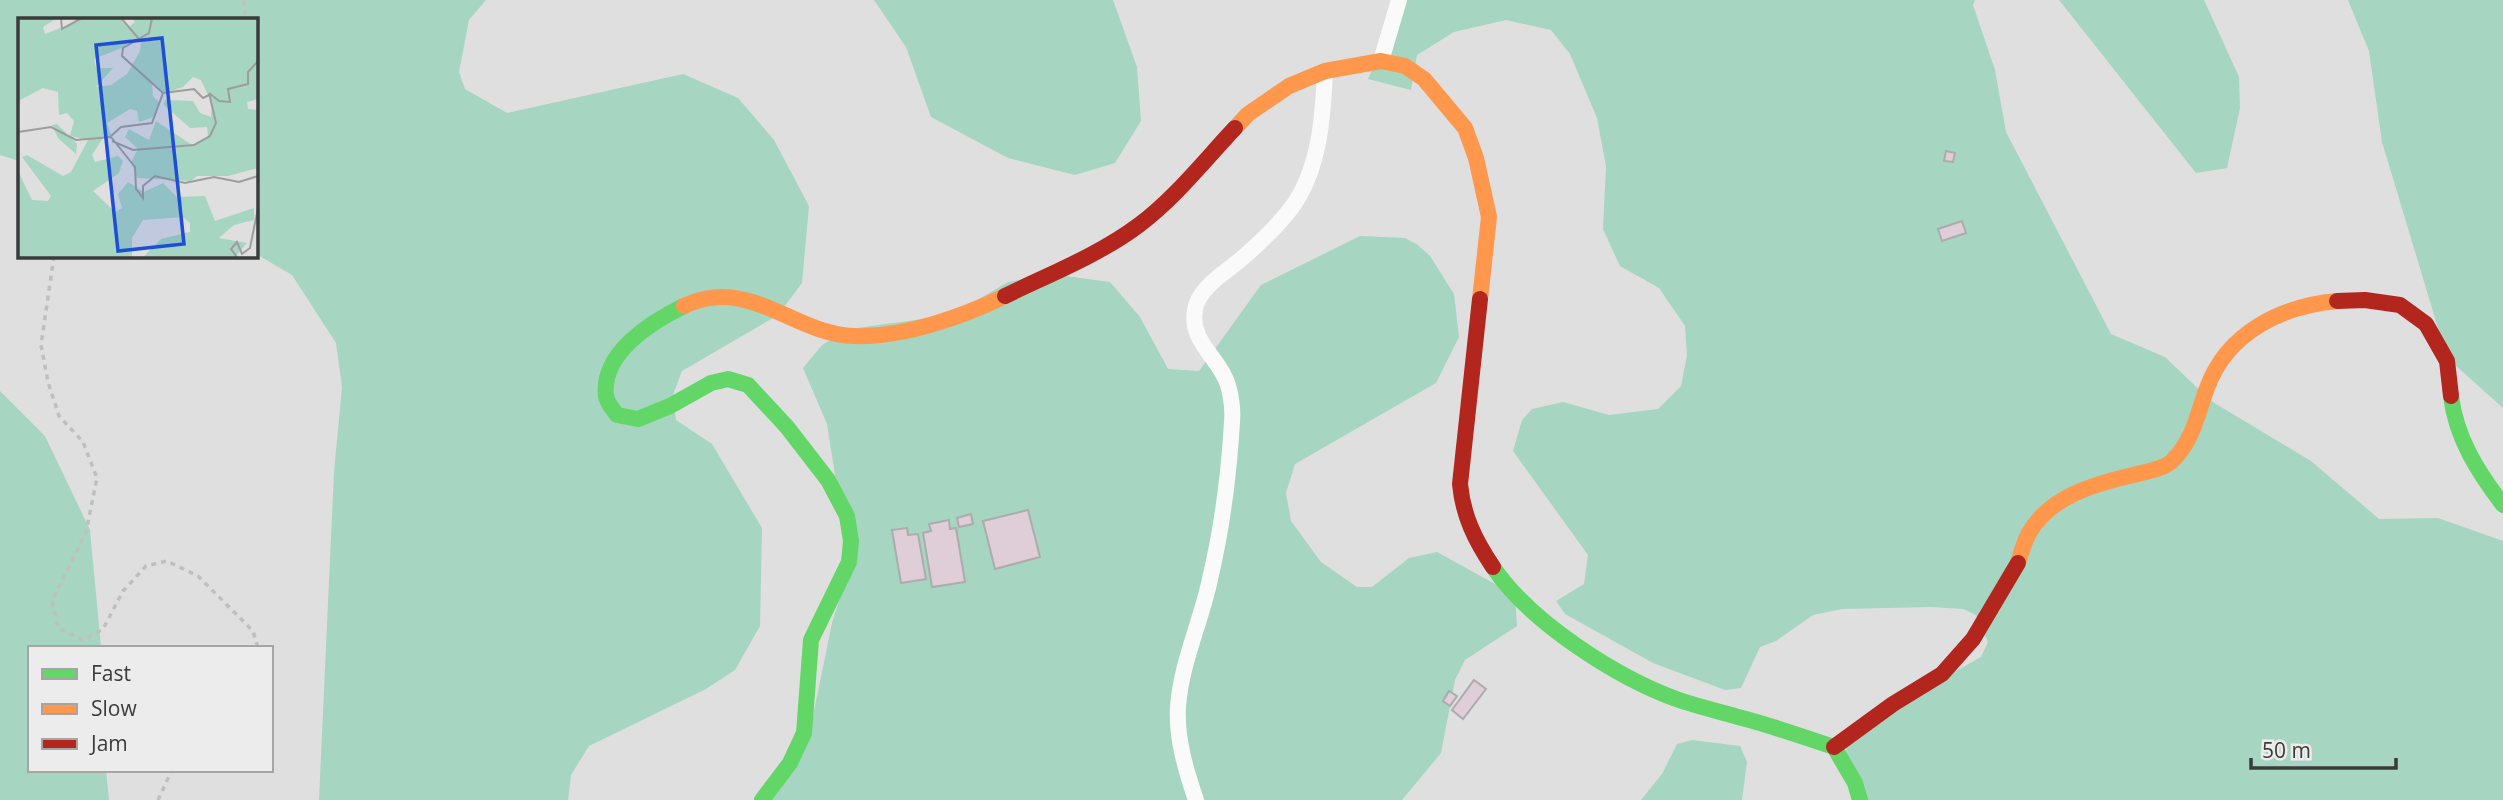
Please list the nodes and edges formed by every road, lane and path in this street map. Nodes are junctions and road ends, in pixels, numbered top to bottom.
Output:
1 (244, 0) edge
2 (1399, 0) edge
3 (245, 18) edge
4 (1381, 61) junction
5 (1325, 71) junction
6 (54, 257) edge
7 (2503, 505) edge
8 (257, 646) edge
9 (1834, 747) junction
10 (171, 772) edge
11 (158, 800) edge
12 (762, 800) edge
13 (1196, 800) edge
14 (1860, 800) edge

1 - 3 path
2 - 4 street
4 - 5 street
4 - 9 street
5 - 12 street
5 - 13 street
6 - 8 path
7 - 9 street
9 - 14 street
10 - 11 path

